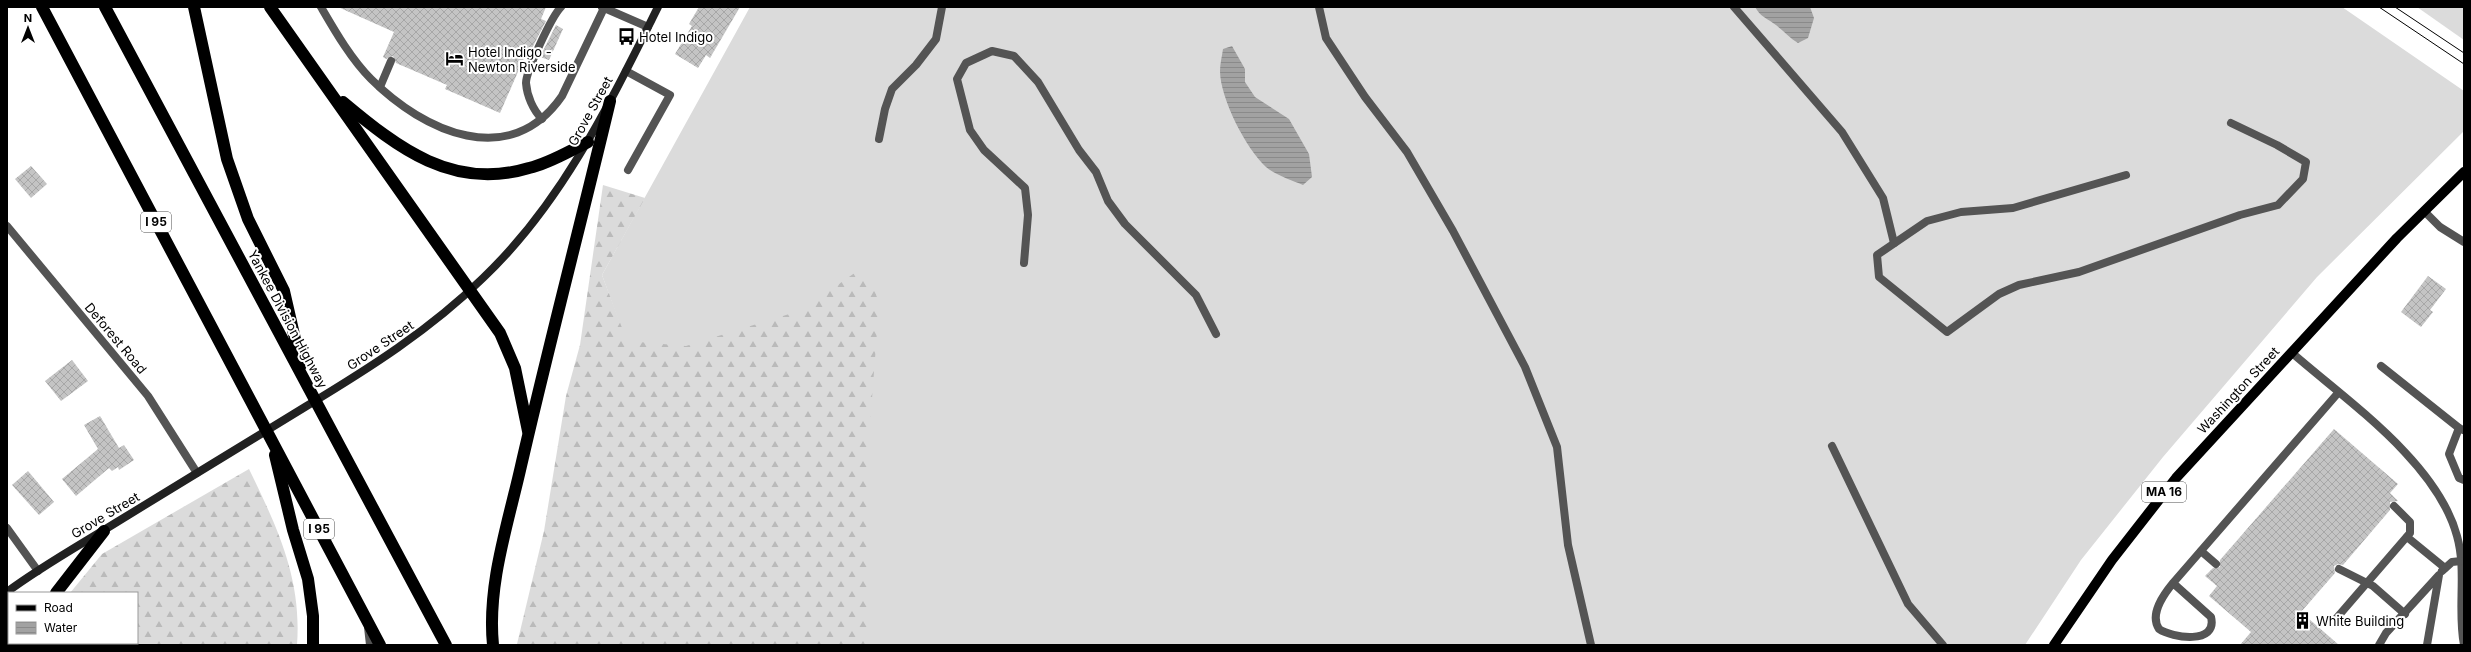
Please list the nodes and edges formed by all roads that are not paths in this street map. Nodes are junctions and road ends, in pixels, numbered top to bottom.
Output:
1 (42, 7) edge
2 (105, 7) edge
3 (194, 7) edge
4 (270, 7) edge
5 (320, 7) edge
6 (560, 7) edge
7 (603, 7) edge
8 (658, 7) edge
9 (942, 7) edge
10 (1318, 7) edge
11 (1734, 7) edge
12 (648, 27) junction
13 (391, 61) dead end
14 (626, 71) junction
15 (380, 87) junction
16 (329, 90) junction
17 (610, 101) junction
18 (542, 119) junction
19 (2231, 123) dead end
20 (879, 140) dead end
21 (588, 142) junction
22 (628, 170) dead end
23 (2464, 172) edge
24 (2126, 175) dead end
25 (2424, 211) junction
26 (7, 226) edge
27 (2464, 242) edge
28 (1894, 244) junction
29 (1024, 264) dead end
30 (471, 289) junction
31 (1216, 334) dead end
32 (2291, 352) junction
33 (2381, 366) dead end
34 (305, 382) junction
35 (2338, 393) junction
36 (2462, 429) edge
37 (528, 434) junction
38 (271, 438) junction
39 (1832, 446) dead end
40 (197, 473) junction
41 (2464, 480) edge
42 (2394, 506) dead end
43 (7, 528) edge
44 (104, 530) junction
45 (2461, 536) edge
46 (2407, 537) junction
47 (2201, 551) junction
48 (2461, 561) junction
49 (2216, 564) dead end
50 (2339, 569) dead end
51 (38, 570) junction
52 (2442, 572) junction
53 (2173, 583) junction
54 (2368, 583) junction
55 (7, 592) edge
56 (57, 592) edge
57 (2405, 614) junction
58 (367, 621) junction
59 (2334, 621) dead end
60 (313, 645) edge
61 (370, 645) edge
62 (380, 645) edge
63 (446, 645) edge
64 (493, 645) edge
65 (1591, 645) edge
66 (1942, 645) edge
67 (2054, 645) edge
68 (2379, 645) edge
69 (2427, 645) edge
70 (2464, 645) edge

1 - 38 highway, I 95
2 - 34 highway, Yankee Division Highway
3 - 34 highway
4 - 16 highway
5 - 15 street
6 - 18 street
7 - 12 street
7 - 18 street
8 - 12 main road, Grove Street
9 - 20 street
10 - 65 street
11 - 28 street
12 - 14 main road, Grove Street
13 - 15 street
14 - 17 main road, Grove Street
14 - 22 street
15 - 18 street
16 - 21 highway
16 - 30 highway
17 - 21 main road, Grove Street
17 - 37 highway
19 - 28 street
21 - 30 main road, Grove Street
23 - 25 main road, Washington Street / MA 16
24 - 28 street
25 - 27 street
25 - 32 main road, Washington Street / MA 16
26 - 40 street, Deforest Road
29 - 31 street
30 - 37 highway
30 - 40 main road, Grove Street
32 - 35 street
32 - 67 main road, Washington Street / MA 16
33 - 36 street
34 - 63 highway, Yankee Division Highway
35 - 45 street
35 - 47 street
36 - 41 street
37 - 64 highway
38 - 58 highway, I 95
38 - 60 highway
39 - 66 street
40 - 44 main road, Grove Street
42 - 46 street
43 - 51 street
44 - 51 main road, Grove Street
44 - 56 highway
45 - 48 street
46 - 52 street
46 - 54 street
47 - 49 street
47 - 53 street
48 - 52 street
48 - 70 street
50 - 54 street
51 - 55 main road, Grove Street
52 - 57 street
52 - 69 street
53 - 53 street
54 - 57 street
54 - 59 street
57 - 68 street
58 - 61 street
58 - 62 highway, I 95

